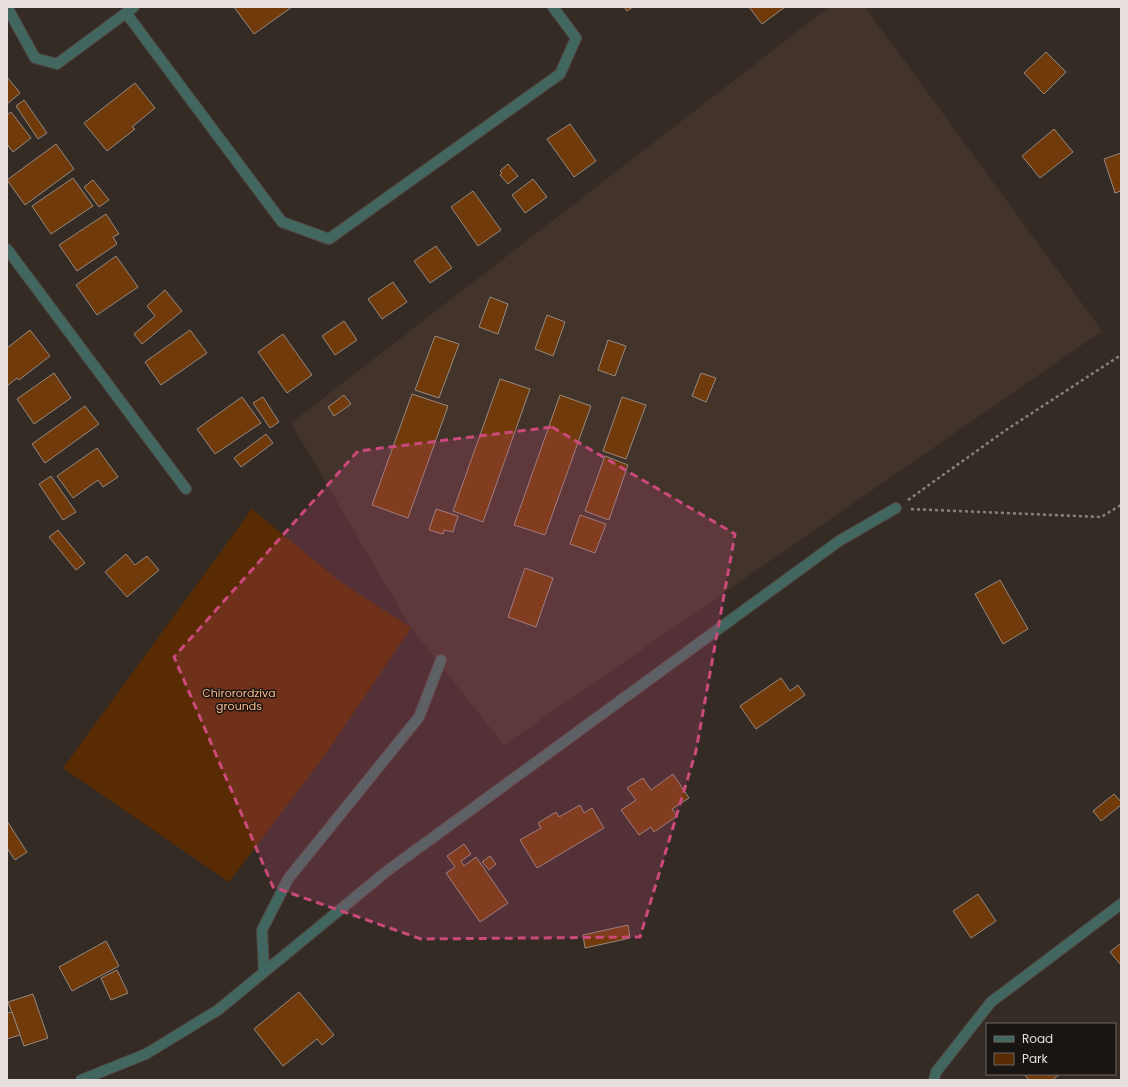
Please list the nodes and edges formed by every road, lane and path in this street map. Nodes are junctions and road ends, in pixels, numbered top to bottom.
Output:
1 (7, 7) edge
2 (553, 7) edge
3 (130, 10) edge
4 (7, 249) edge
5 (1121, 355) edge
6 (186, 489) dead end
7 (1121, 505) edge
8 (896, 508) junction
9 (441, 660) dead end
10 (1121, 904) edge
11 (264, 972) junction
12 (81, 1080) edge
13 (934, 1080) edge

1 - 3 street
2 - 3 street
4 - 6 street
5 - 8 path
7 - 8 path
8 - 11 street
9 - 11 street
10 - 13 street
11 - 12 street

